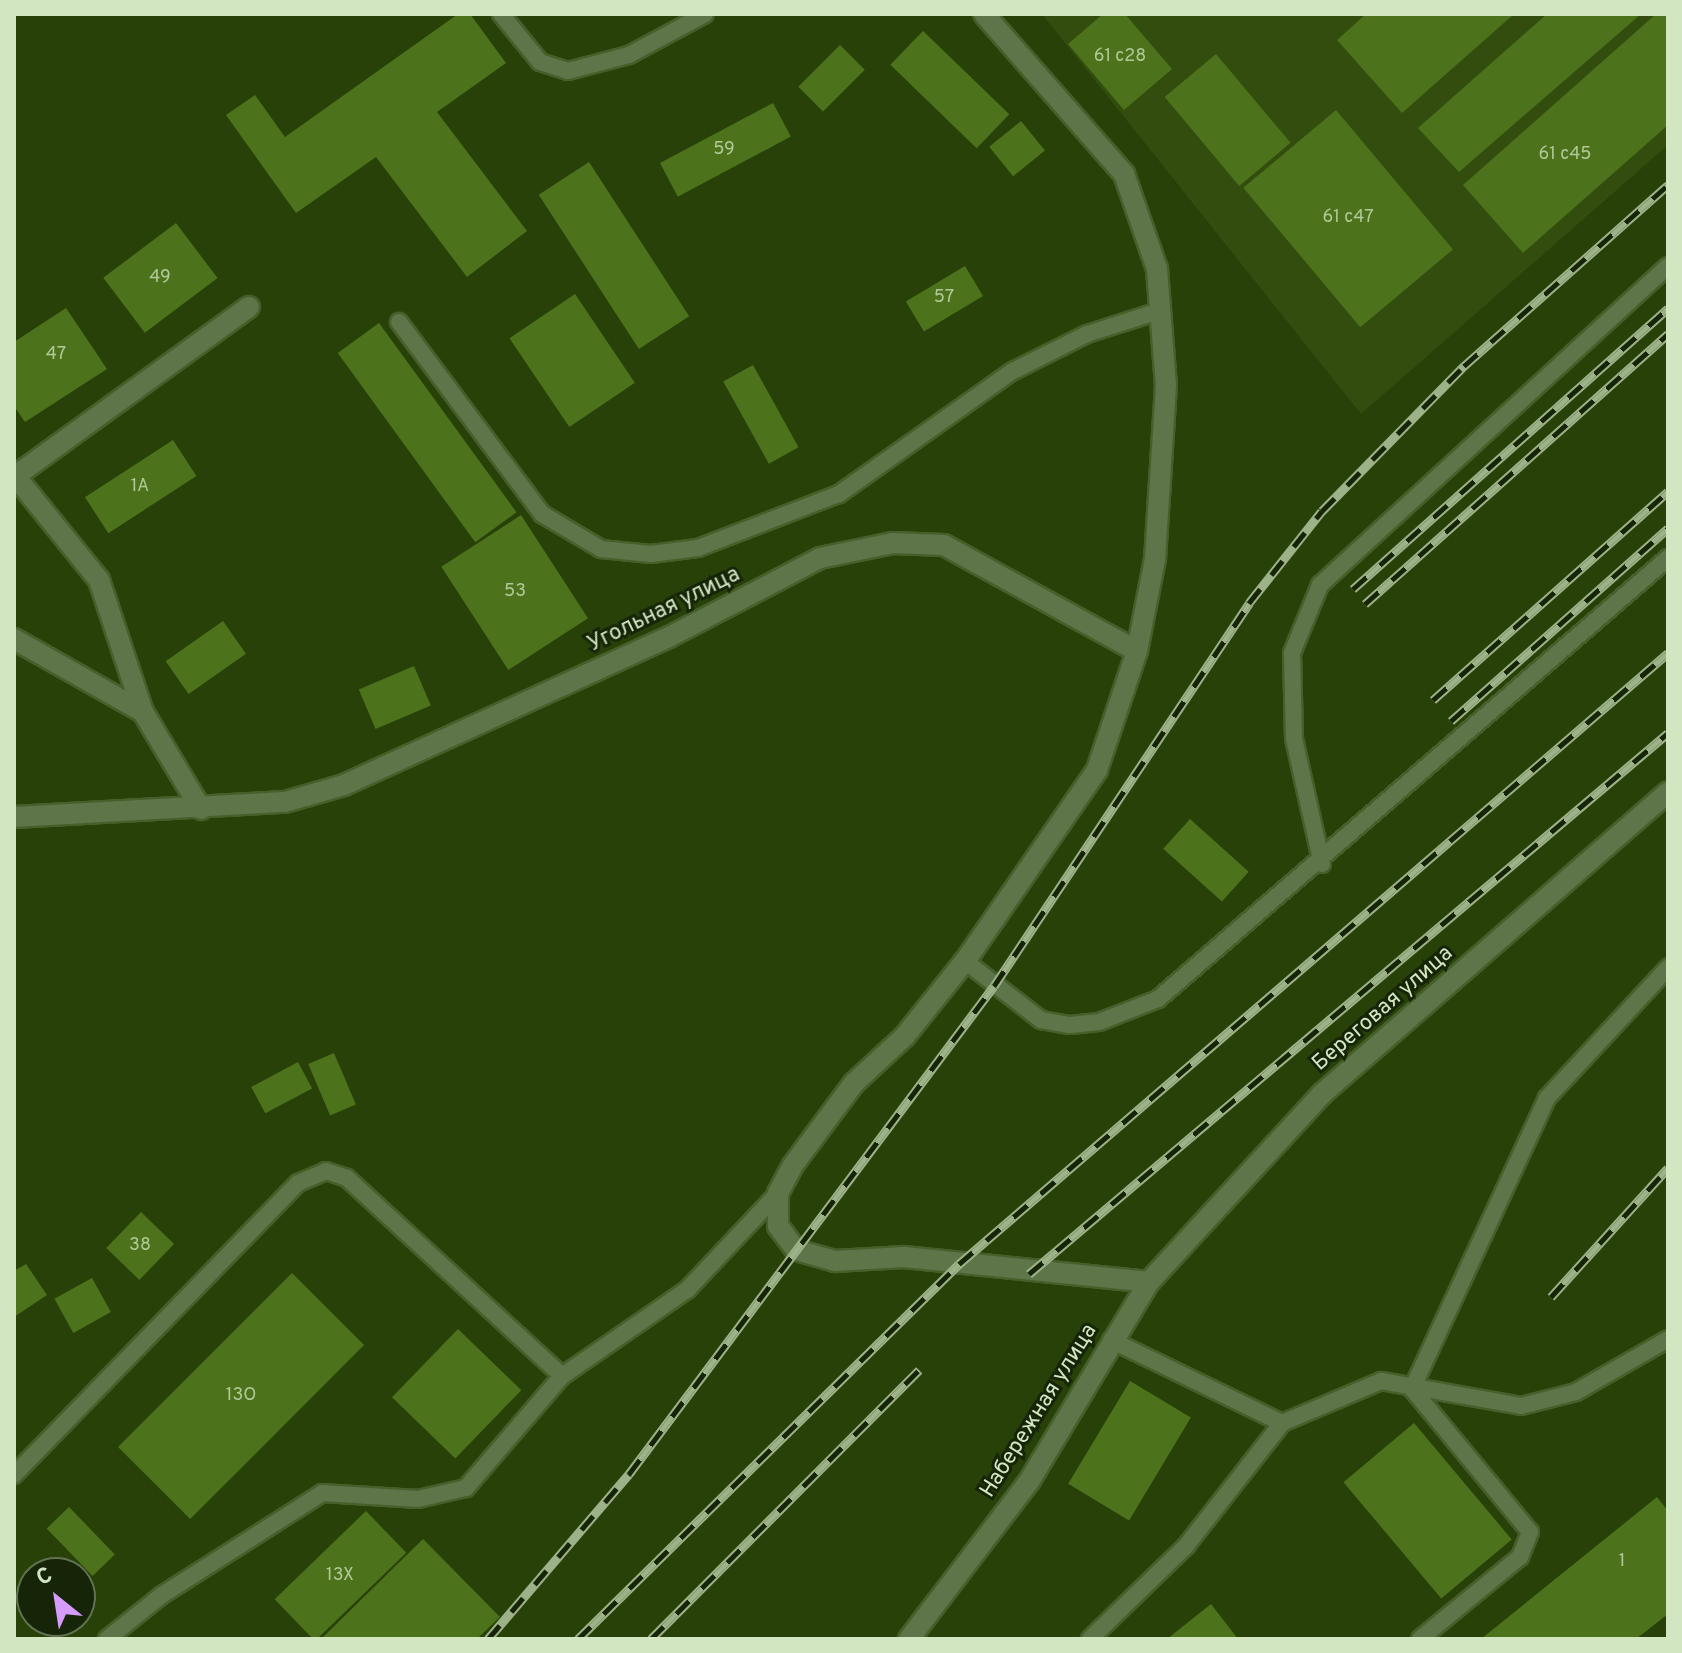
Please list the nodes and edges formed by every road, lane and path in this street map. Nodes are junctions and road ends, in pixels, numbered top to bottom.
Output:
1 (501, 14) edge
2 (705, 14) edge
3 (984, 14) edge
4 (1668, 266) edge
5 (249, 307) dead end
6 (1159, 311) junction
7 (399, 322) dead end
8 (14, 476) edge
9 (1668, 558) edge
10 (14, 639) edge
11 (1137, 651) junction
12 (143, 712) junction
13 (1668, 792) edge
14 (201, 809) junction
15 (14, 817) edge
16 (1322, 864) junction
17 (965, 961) junction
18 (1668, 968) edge
19 (778, 1193) junction
20 (1149, 1282) junction
21 (1668, 1339) edge
22 (1111, 1340) junction
23 (562, 1376) junction
24 (1412, 1389) junction
25 (1282, 1423) junction
26 (14, 1475) edge
27 (107, 1639) edge
28 (909, 1639) edge
29 (1090, 1639) edge
30 (1420, 1639) edge

1 - 2 lane
3 - 6 street
4 - 16 lane
5 - 8 street
6 - 7 lane
6 - 11 street
8 - 12 street
9 - 16 lane
10 - 12 street
11 - 14 street, Угольная улица
11 - 17 street
12 - 14 street
13 - 20 street, Береговая улица
14 - 15 street, Угольная улица
16 - 17 lane
17 - 19 street
18 - 24 lane
19 - 20 street
19 - 23 lane
20 - 22 street, Набережная улица
21 - 24 lane
22 - 25 lane
22 - 28 street, Набережная улица
23 - 26 lane
23 - 27 lane
24 - 25 lane
24 - 30 lane
25 - 29 lane

